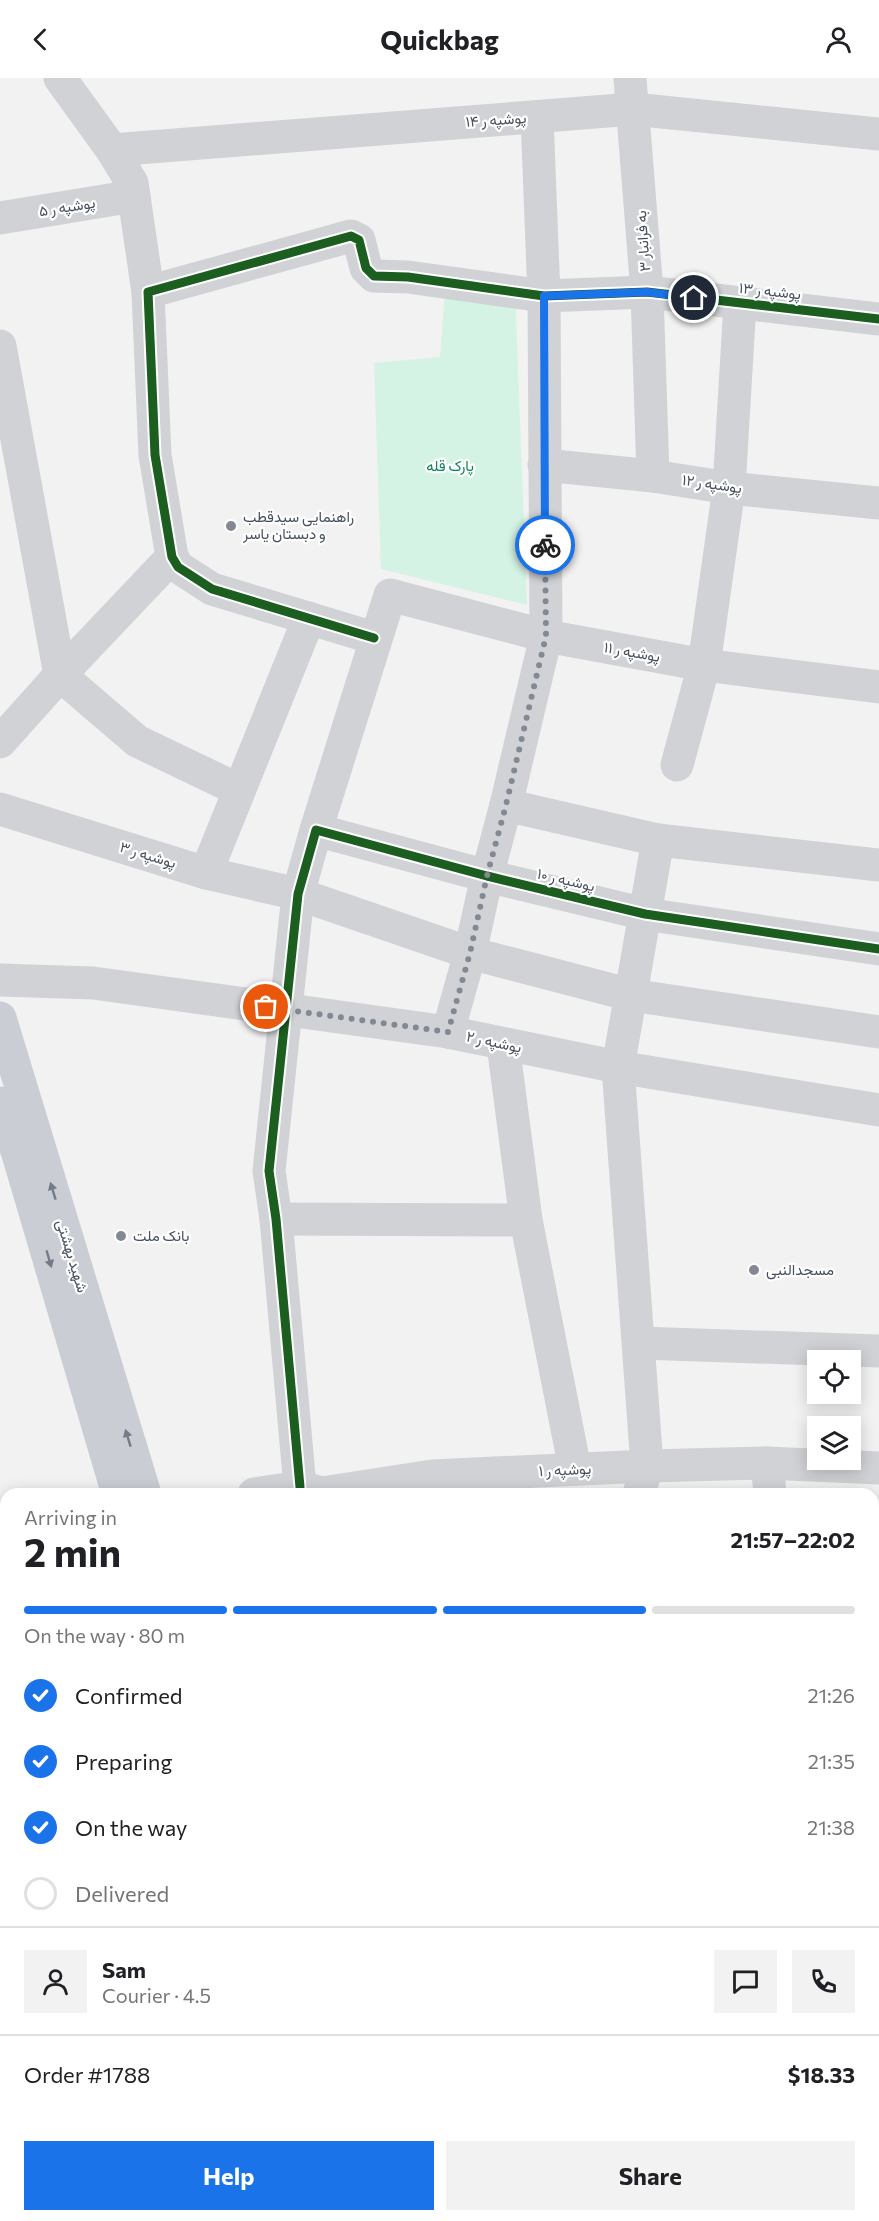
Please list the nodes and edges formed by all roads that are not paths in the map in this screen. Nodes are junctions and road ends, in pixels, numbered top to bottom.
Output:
1 (69, 84) edge
2 (632, 93) edge
3 (537, 117) junction
4 (879, 134) edge
5 (112, 150) junction
6 (134, 196) junction
7 (0, 218) edge
8 (148, 292) junction
9 (647, 292) junction
10 (544, 296) junction
11 (740, 303) junction
12 (879, 319) edge
13 (0, 346) edge
14 (544, 465) junction
15 (653, 476) junction
16 (729, 488) junction
17 (879, 504) edge
18 (172, 557) junction
19 (309, 618) junction
20 (546, 636) junction
21 (374, 638) junction
22 (704, 665) junction
23 (60, 675) junction
24 (879, 687) edge
25 (0, 742) edge
26 (677, 765) dead end
27 (239, 790) junction
28 (506, 805) junction
29 (0, 809) edge
30 (316, 830) junction
31 (658, 840) junction
32 (879, 865) edge
33 (206, 873) junction
34 (487, 876) junction
35 (298, 894) junction
36 (645, 914) junction
37 (879, 949) edge
38 (470, 953) junction
39 (0, 980) edge
40 (631, 995) junction
41 (287, 1010) junction
42 (0, 1018) edge
43 (448, 1032) junction
44 (879, 1032) edge
45 (503, 1044) junction
46 (618, 1067) junction
47 (0, 1103) edge
48 (879, 1110) edge
49 (276, 1219) junction
50 (526, 1220) junction
51 (639, 1343) junction
52 (879, 1352) edge
53 (879, 1468) edge
54 (575, 1469) junction
55 (768, 1478) edge
56 (643, 1480) edge
57 (116, 1488) edge
58 (143, 1488) edge
59 (314, 1488) edge
60 (338, 1488) edge

1 - 5 street
2 - 3 street, پوشپه ر ۱۴
2 - 4 street, پوشپه ر ۱۴
2 - 9 street, به فرانبار ۳
3 - 5 street, پوشپه ر ۱۴
3 - 10 street
5 - 6 street
6 - 7 street, پوشپه ر ۵
6 - 8 street
8 - 10 street, پوشپه ر ۱۳
8 - 18 street
9 - 10 street, پوشپه ر ۱۳
9 - 11 street, پوشپه ر ۱۳
9 - 15 street, به فرانبار ۳
10 - 14 street
11 - 12 street, پوشپه ر ۱۳
11 - 16 street
13 - 23 street
14 - 15 street, پوشپه ر ۱۲
14 - 20 street
15 - 16 street, پوشپه ر ۱۲
16 - 17 street, پوشپه ر ۱۲
16 - 22 street
18 - 19 street
18 - 23 street
19 - 21 street
19 - 27 street
20 - 21 street, پوشپه ر ۱۱
20 - 22 street, پوشپه ر ۱۱
20 - 28 street
21 - 30 street
22 - 24 street, پوشپه ر ۱۱
22 - 26 street
23 - 25 street
23 - 27 street
27 - 33 street
28 - 31 street
28 - 34 street
29 - 33 street, پوشپه ر ۳
30 - 34 street, پوشپه ر ۱۰
30 - 35 street
31 - 32 street
31 - 36 street
33 - 35 street, پوشپه ر ۳
34 - 36 street, پوشپه ر ۱۰
34 - 38 street
35 - 38 street, پوشپه ر ۳
35 - 41 street
36 - 37 street, پوشپه ر ۱۰
36 - 40 street
38 - 40 street, پوشپه ر ۳
38 - 43 street
39 - 41 street, پوشپه ر ۲
40 - 44 street, پوشپه ر ۳
40 - 46 street
41 - 43 street, پوشپه ر ۲
41 - 49 street
58 -> 42 main road, شهید بهشتی
43 - 45 street, پوشپه ر ۲
45 - 46 street, پوشپه ر ۲
45 - 50 street
46 - 48 street, پوشپه ر ۲
46 - 51 street
47 -> 57 main road, شهید بهشتی
49 - 50 street
49 - 59 street
50 - 54 street
51 - 52 street
51 - 56 street
53 - 55 street, ۱ پوشپه ر
54 - 56 street, ۱ پوشپه ر
54 - 60 street, ۱ پوشپه ر
55 - 56 street, ۱ پوشپه ر

